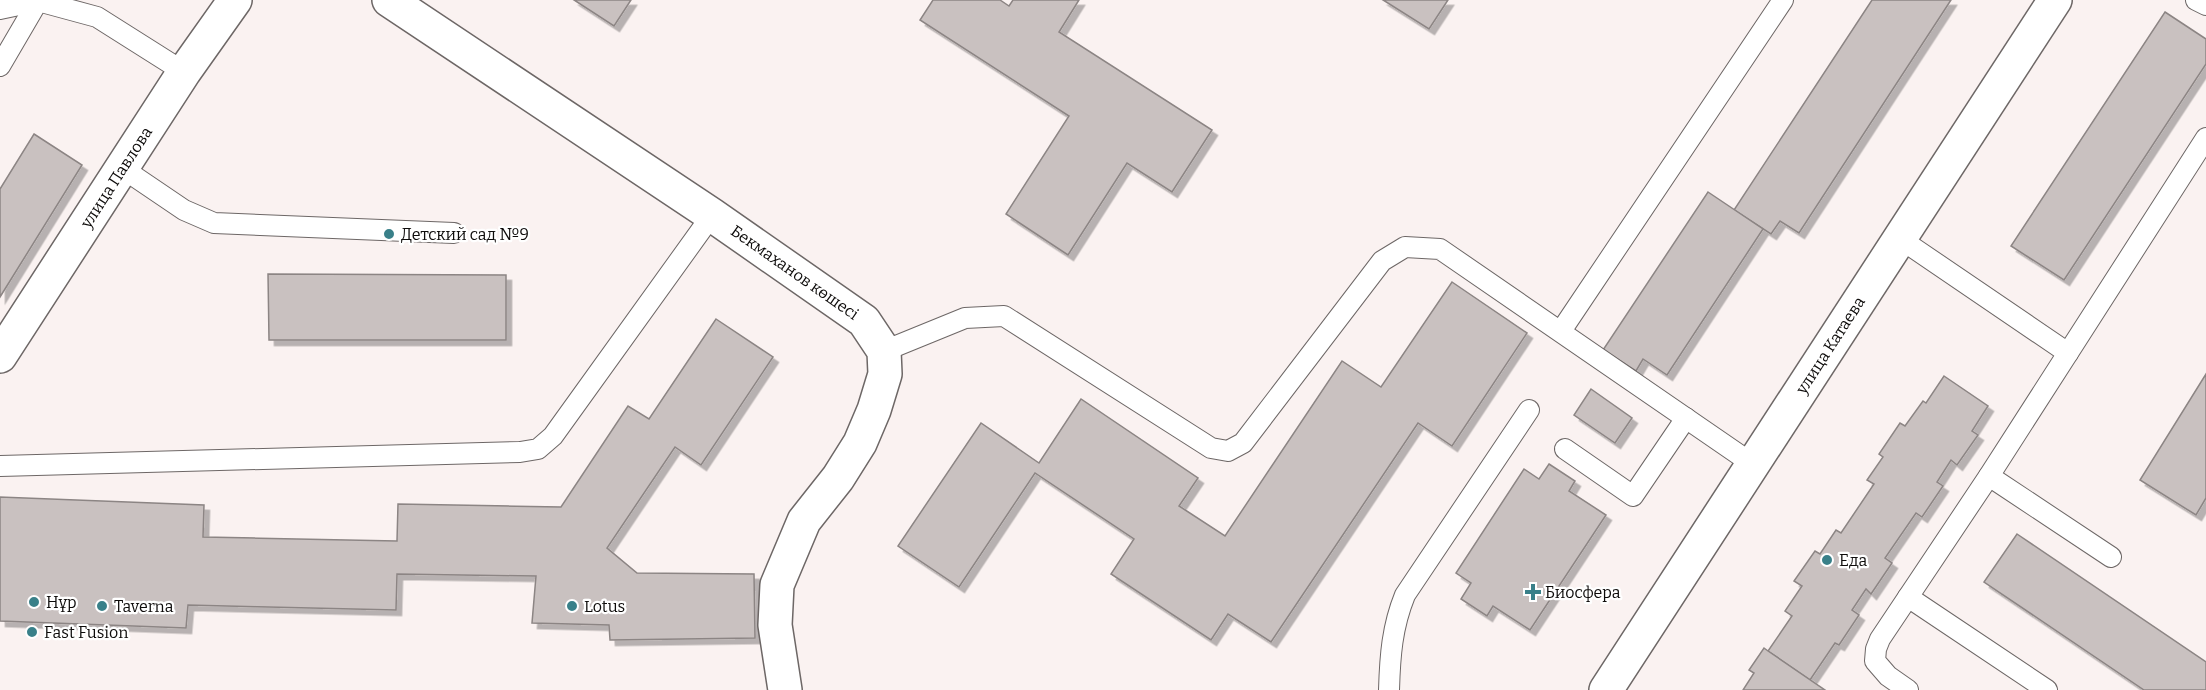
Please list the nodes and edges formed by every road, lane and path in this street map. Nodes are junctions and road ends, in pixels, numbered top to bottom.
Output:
1 (235, 0) edge
2 (389, 0) edge
3 (1783, 0) edge
4 (2055, 0) edge
5 (2196, 0) edge
6 (38, 1) edge
7 (2206, 5) edge
8 (0, 9) edge
9 (0, 66) edge
10 (184, 72) junction
11 (2206, 138) edge
12 (122, 168) junction
13 (712, 215) junction
14 (453, 233) dead end
15 (1899, 238) junction
16 (1561, 331) junction
17 (884, 351) junction
18 (2068, 353) junction
19 (0, 356) edge
20 (1529, 410) dead end
21 (1686, 418) junction
22 (1565, 449) dead end
23 (1754, 465) junction
24 (0, 466) edge
25 (1989, 476) junction
26 (2111, 557) dead end
27 (1908, 597) junction
28 (785, 690) edge
29 (1389, 690) edge
30 (1606, 690) edge
31 (1908, 690) edge
32 (2047, 690) edge

1 - 10 street, улица Павлова
2 - 13 street, Бекмаханов көшесі
3 - 16 lane
4 - 15 street, улица Катаева
5 - 7 lane
6 - 8 lane
6 - 9 lane
6 - 10 lane
10 - 12 street, улица Павлова
11 - 18 lane
12 - 14 lane
12 - 19 street, улица Павлова
13 - 17 street, Бекмаханов көшесі
13 - 24 lane
15 - 18 lane
15 - 23 street, улица Катаева
16 - 17 lane
16 - 21 lane
17 - 28 street
18 - 25 lane
20 - 29 lane
21 - 22 lane
21 - 23 lane
23 - 30 street, улица Катаева
25 - 26 lane
25 - 27 lane
27 - 31 lane
27 - 32 lane

